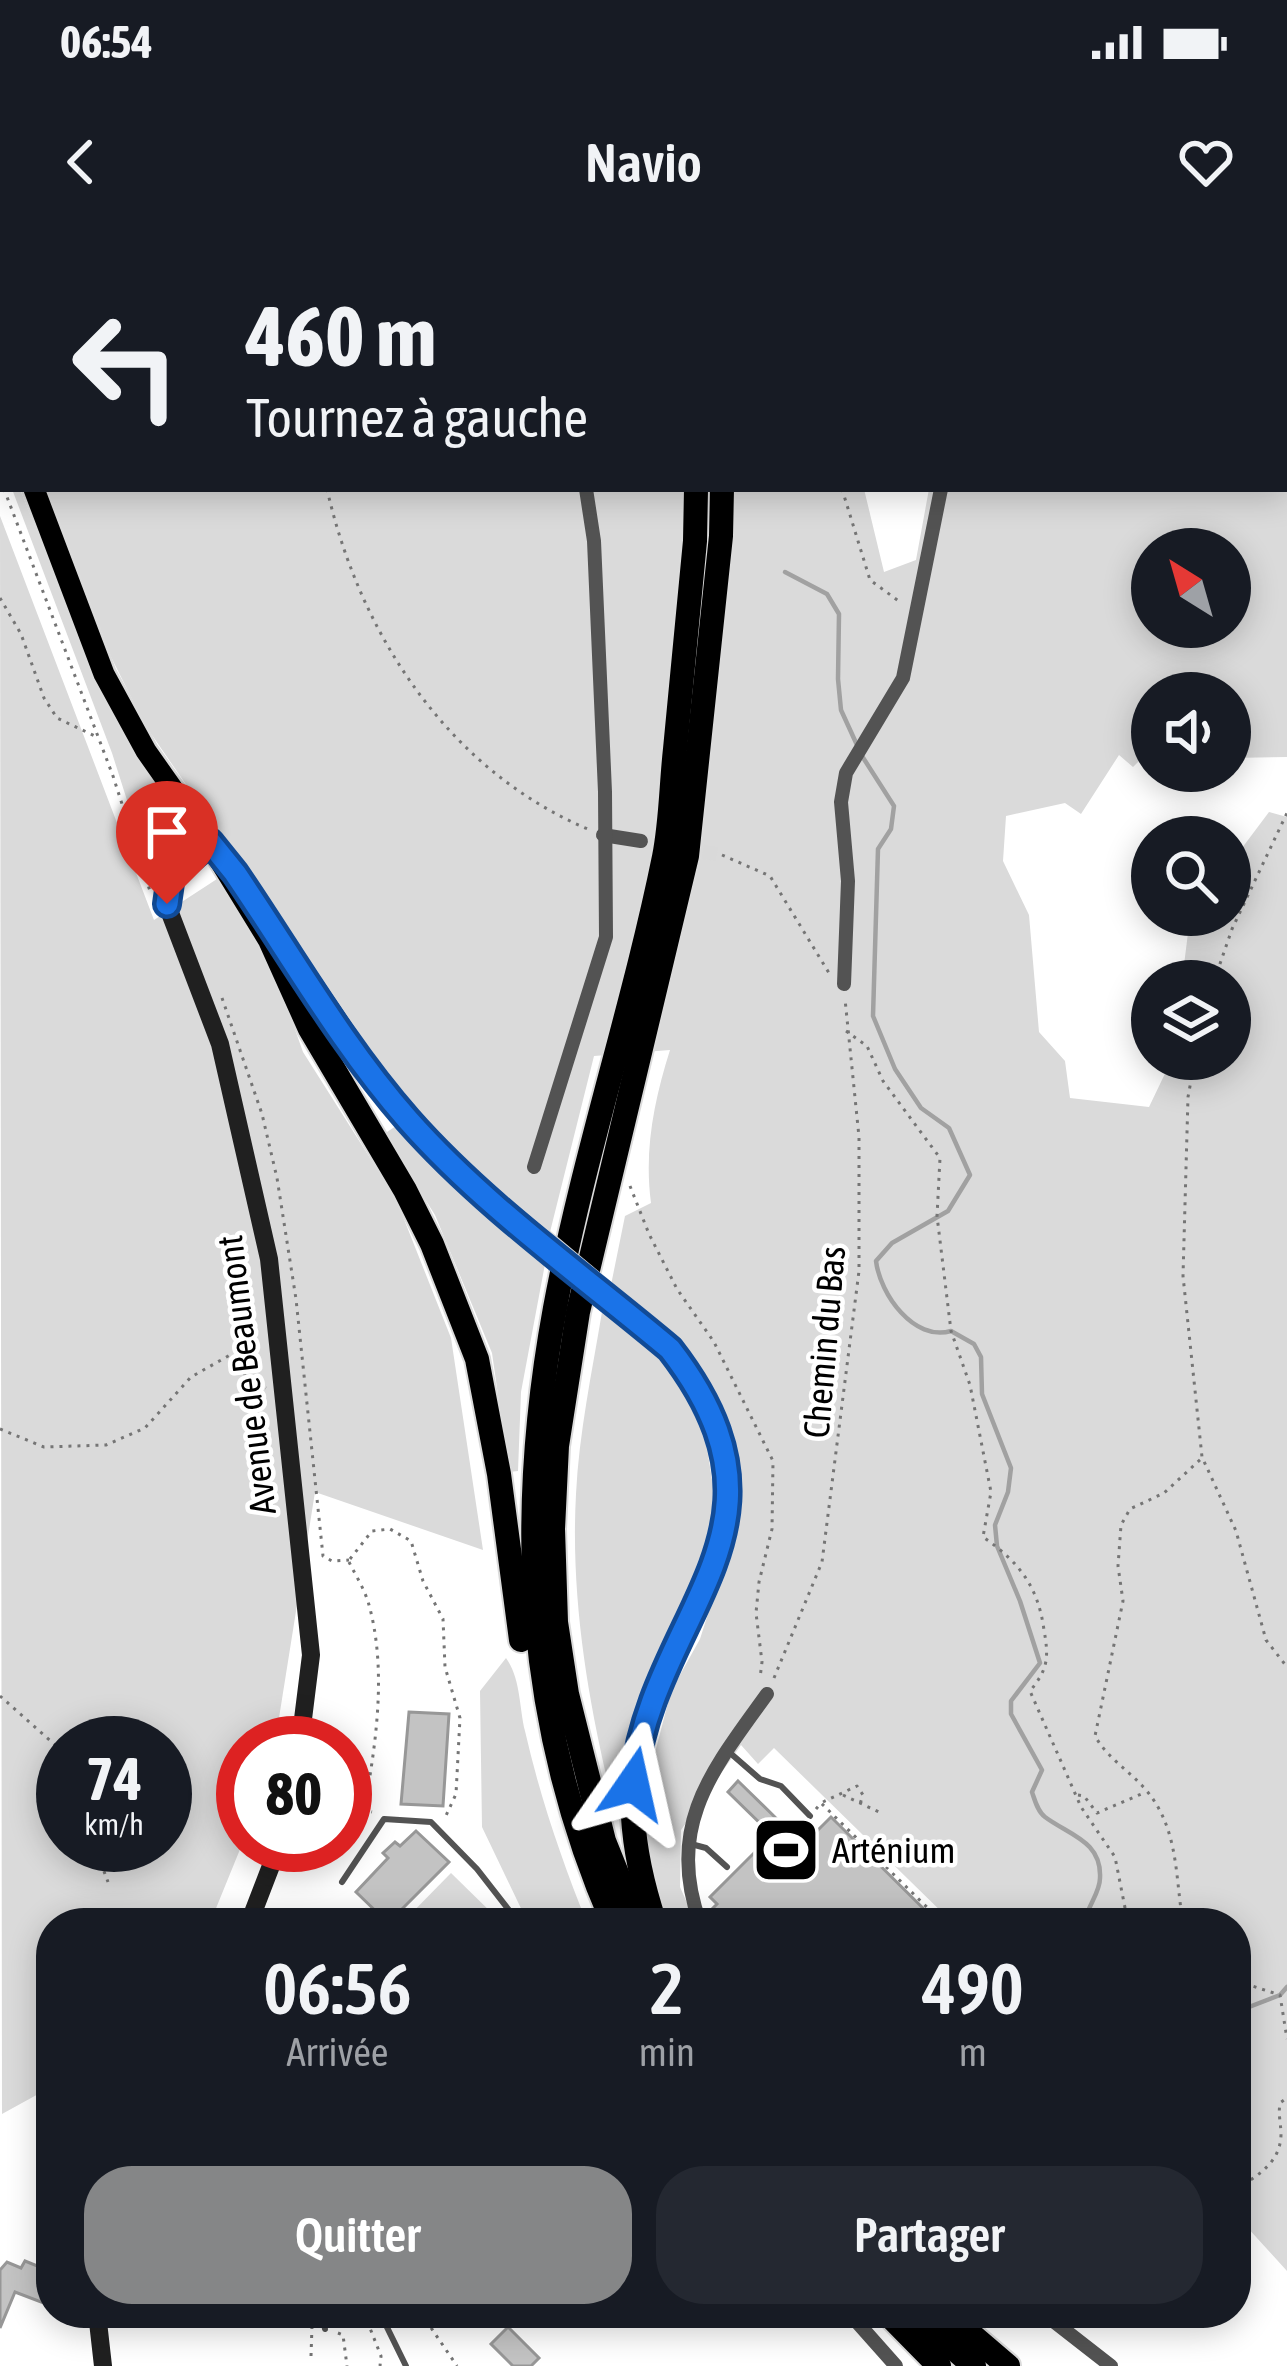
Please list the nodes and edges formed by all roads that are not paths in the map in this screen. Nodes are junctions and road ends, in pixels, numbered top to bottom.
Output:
1 (35, 492) edge
2 (586, 492) edge
3 (697, 492) edge
4 (722, 492) edge
5 (940, 492) edge
6 (603, 835) junction
7 (641, 841) tunnel mouth
8 (210, 842) junction
9 (844, 984) road end
10 (534, 1168) dead end
11 (767, 1694) road end
12 (303, 1716) edge
13 (726, 1750) junction
14 (559, 1766) junction
15 (810, 1816) road end
16 (689, 1844) junction
17 (728, 1868) dead end
18 (269, 1872) edge
19 (342, 1882) dead end
20 (255, 1908) edge
21 (507, 1908) edge
22 (606, 1908) edge
23 (631, 1908) edge
24 (650, 1908) edge
25 (695, 1908) edge
26 (99, 2328) edge
27 (387, 2328) edge
28 (862, 2328) edge
29 (901, 2328) edge
30 (930, 2328) edge
31 (964, 2328) edge
32 (1062, 2328) edge
33 (104, 2366) edge
34 (406, 2366) edge
35 (896, 2366) edge
36 (940, 2366) edge
37 (974, 2366) edge
38 (1008, 2366) edge
39 (1111, 2366) edge

1 - 8 main road
2 - 6 street
3 - 14 highway
4 - 23 highway
5 - 9 street
6 - 7 street
6 - 10 street
8 - 12 main road, Avenue de Beaumont
8 - 14 highway
8 - 24 highway, bridge
11 - 13 street
13 - 15 lane
13 - 16 street
14 - 22 highway
16 - 17 lane
16 - 25 street
18 - 20 main road
19 - 21 lane
26 - 33 main road
27 - 34 lane
28 - 35 street
29 - 36 highway
30 - 37 highway
31 - 38 highway
32 - 39 street

